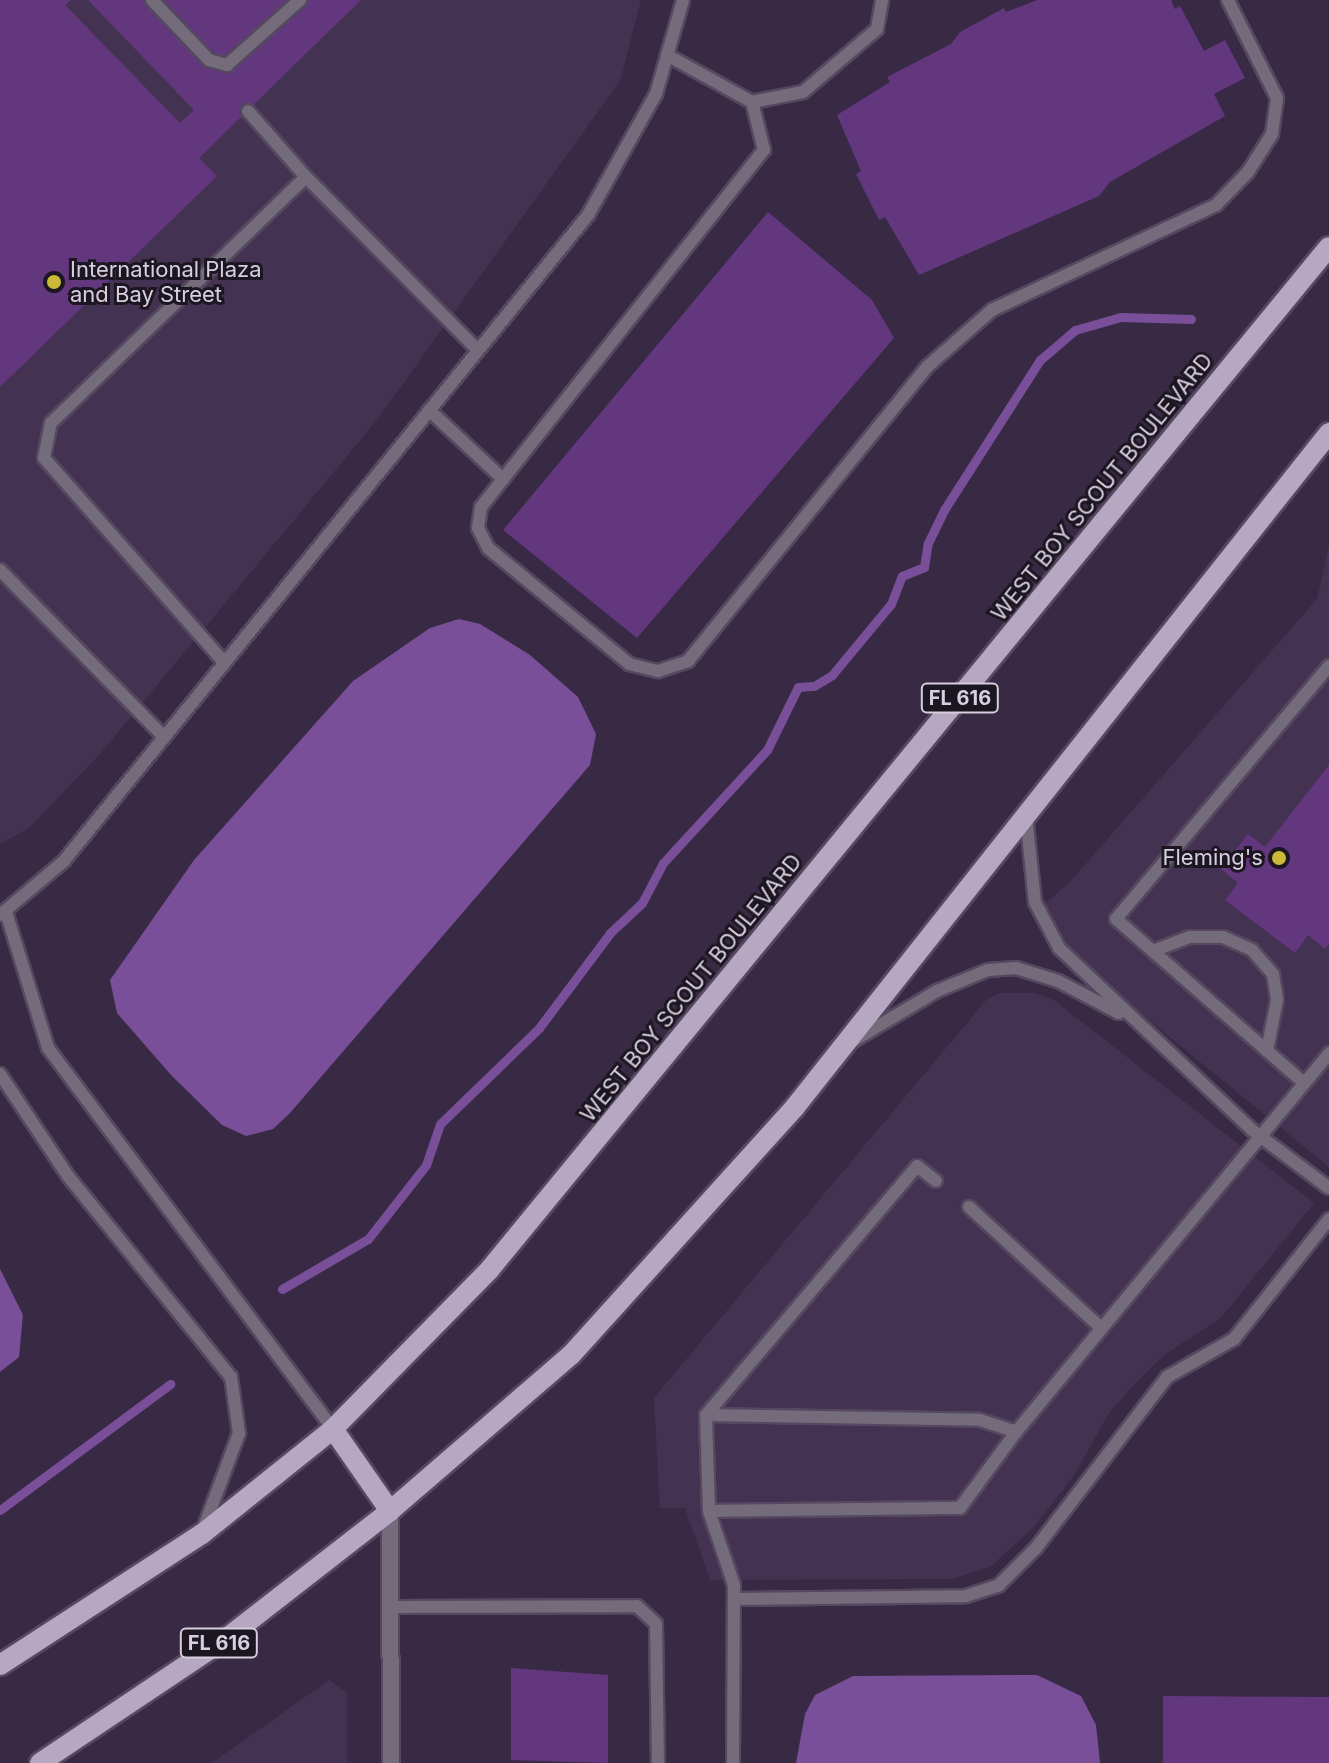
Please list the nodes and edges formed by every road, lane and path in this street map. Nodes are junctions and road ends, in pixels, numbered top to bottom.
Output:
1 (152, 0) edge
2 (300, 0) edge
3 (683, 0) edge
4 (882, 0) edge
5 (1228, 0) edge
6 (667, 55) junction
7 (752, 102) junction
8 (248, 111) dead end
9 (306, 177) junction
10 (1329, 247) edge
11 (478, 350) junction
12 (429, 410) junction
13 (1329, 433) edge
14 (503, 479) junction
15 (0, 570) edge
16 (223, 661) junction
17 (1329, 666) edge
18 (1316, 681) junction
19 (1329, 691) edge
20 (162, 735) junction
21 (1026, 815) junction
22 (3, 913) edge
23 (1153, 951) junction
24 (1129, 1018) junction
25 (842, 1047) junction
26 (1267, 1051) junction
27 (1329, 1053) edge
28 (0, 1074) edge
29 (1304, 1083) junction
30 (1262, 1137) junction
31 (936, 1181) dead end
32 (1329, 1188) edge
33 (969, 1207) dead end
34 (1329, 1219) edge
35 (1102, 1329) junction
36 (706, 1415) junction
37 (333, 1429) junction
38 (1016, 1432) junction
39 (390, 1511) junction
40 (709, 1511) junction
41 (202, 1534) junction
42 (735, 1599) junction
43 (391, 1607) junction
44 (0, 1665) edge
45 (40, 1763) edge
46 (391, 1763) edge
47 (658, 1763) edge
48 (733, 1763) edge

1 - 2 lane
3 - 6 lane
4 - 7 lane
5 - 14 lane
6 - 7 lane
6 - 11 lane
7 - 14 lane
8 - 9 lane
9 - 11 lane
9 - 16 lane
10 - 37 main road, WEST BOY SCOUT BOULEVARD / FL 616
11 - 12 lane
12 - 14 lane
12 - 16 lane
13 - 21 main road, FL 616
15 - 20 lane
16 - 20 lane
17 - 18 lane
18 - 19 lane
18 - 23 lane
20 - 22 lane
21 - 24 lane
21 - 25 main road, FL 616
22 - 37 lane
23 - 26 lane
23 - 26 lane
24 - 25 lane
24 - 30 lane
25 - 39 main road, FL 616
26 - 29 lane
27 - 29 lane
28 - 41 lane
29 - 30 lane
30 - 32 lane
30 - 35 lane
31 - 36 lane
33 - 35 lane
34 - 42 lane
35 - 38 lane
36 - 38 lane
36 - 40 lane
37 - 39 main road
37 - 41 main road, WEST BOY SCOUT BOULEVARD / FL 616
38 - 40 lane
39 - 43 street
39 - 45 main road, FL 616
40 - 42 lane
41 - 44 main road, WEST BOY SCOUT BOULEVARD / FL 616
42 - 48 lane
43 - 46 street
43 - 47 lane

